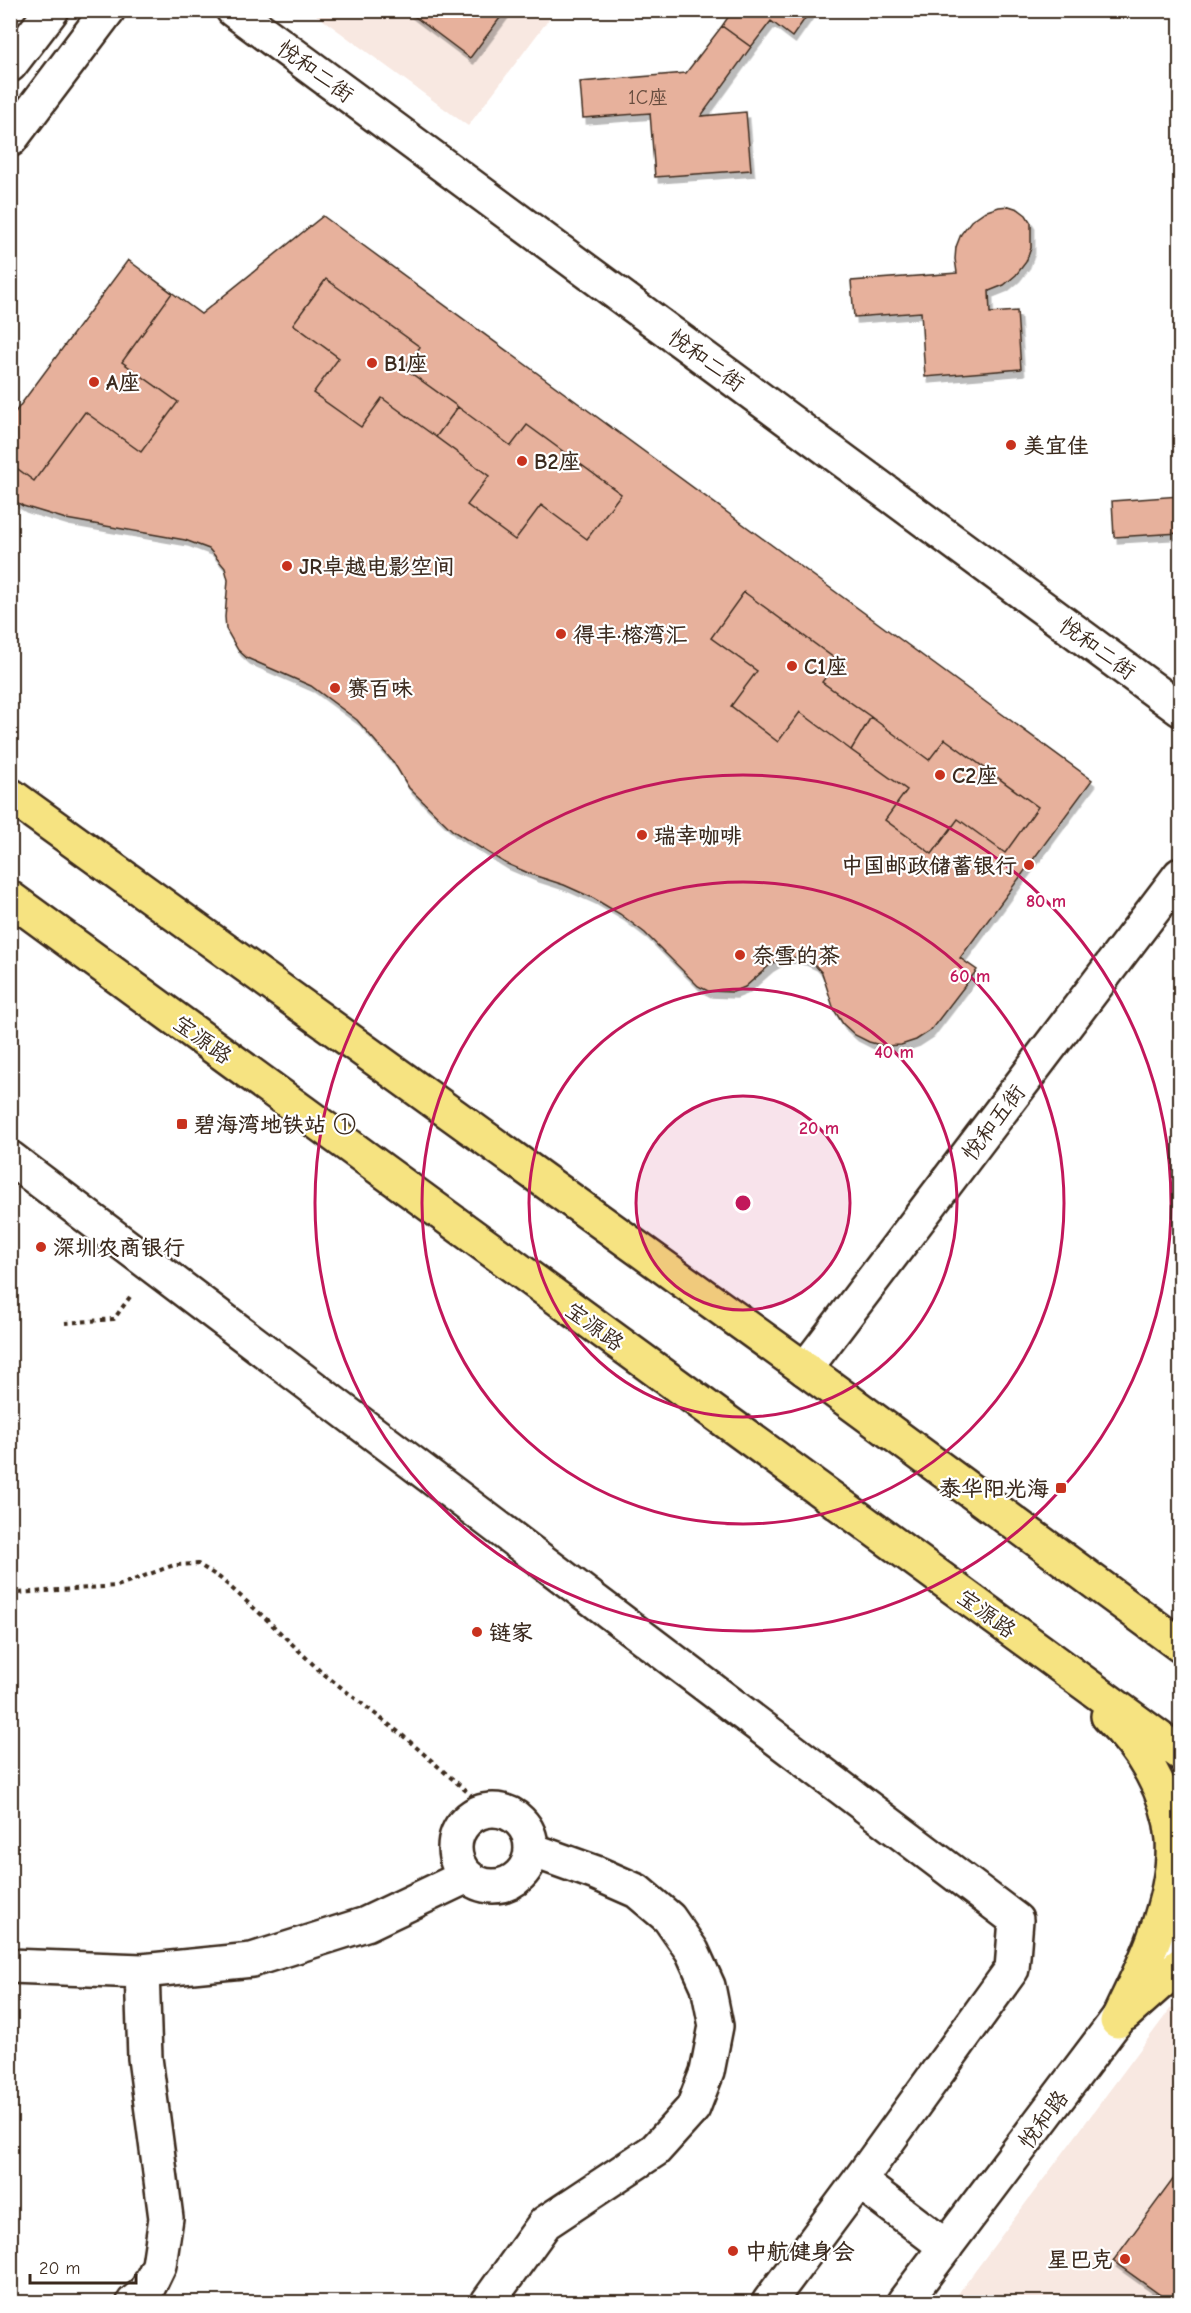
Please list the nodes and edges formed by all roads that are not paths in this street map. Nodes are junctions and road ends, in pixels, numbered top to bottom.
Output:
1 (52, 10) edge
2 (108, 10) edge
3 (233, 10) edge
4 (10, 65) edge
5 (10, 140) edge
6 (1180, 709) edge
7 (10, 795) edge
8 (1180, 875) edge
9 (10, 898) edge
10 (10, 1158) edge
11 (805, 1369) junction
12 (1131, 1609) junction
13 (1180, 1632) edge
14 (1180, 1645) edge
15 (1047, 1656) junction
16 (1180, 1753) edge
17 (532, 1850) junction
18 (467, 1876) junction
19 (1180, 1936) edge
20 (1180, 1965) edge
21 (10, 1966) edge
22 (142, 1971) junction
23 (1117, 2021) junction
24 (860, 2181) junction
25 (946, 2247) junction
26 (134, 2302) edge
27 (488, 2302) edge
28 (768, 2302) edge
29 (904, 2302) edge

1 - 4 street
2 - 5 street
3 - 6 street, 悦和二街
7 - 11 main road
8 - 11 street, 悦和五街
9 - 15 main road, 宝源路
10 - 24 street
11 - 12 main road
12 - 13 main road
12 - 14 main road
15 - 16 main road, 宝源路
15 - 23 main road
17 - 18 street
17 - 18 street
17 - 27 street
18 - 22 street
19 - 23 street, 悦和路
20 - 23 main road
21 - 22 street
22 - 26 street
23 - 25 street, 悦和路
24 - 25 street
24 - 28 street
25 - 29 street, 悦和路

